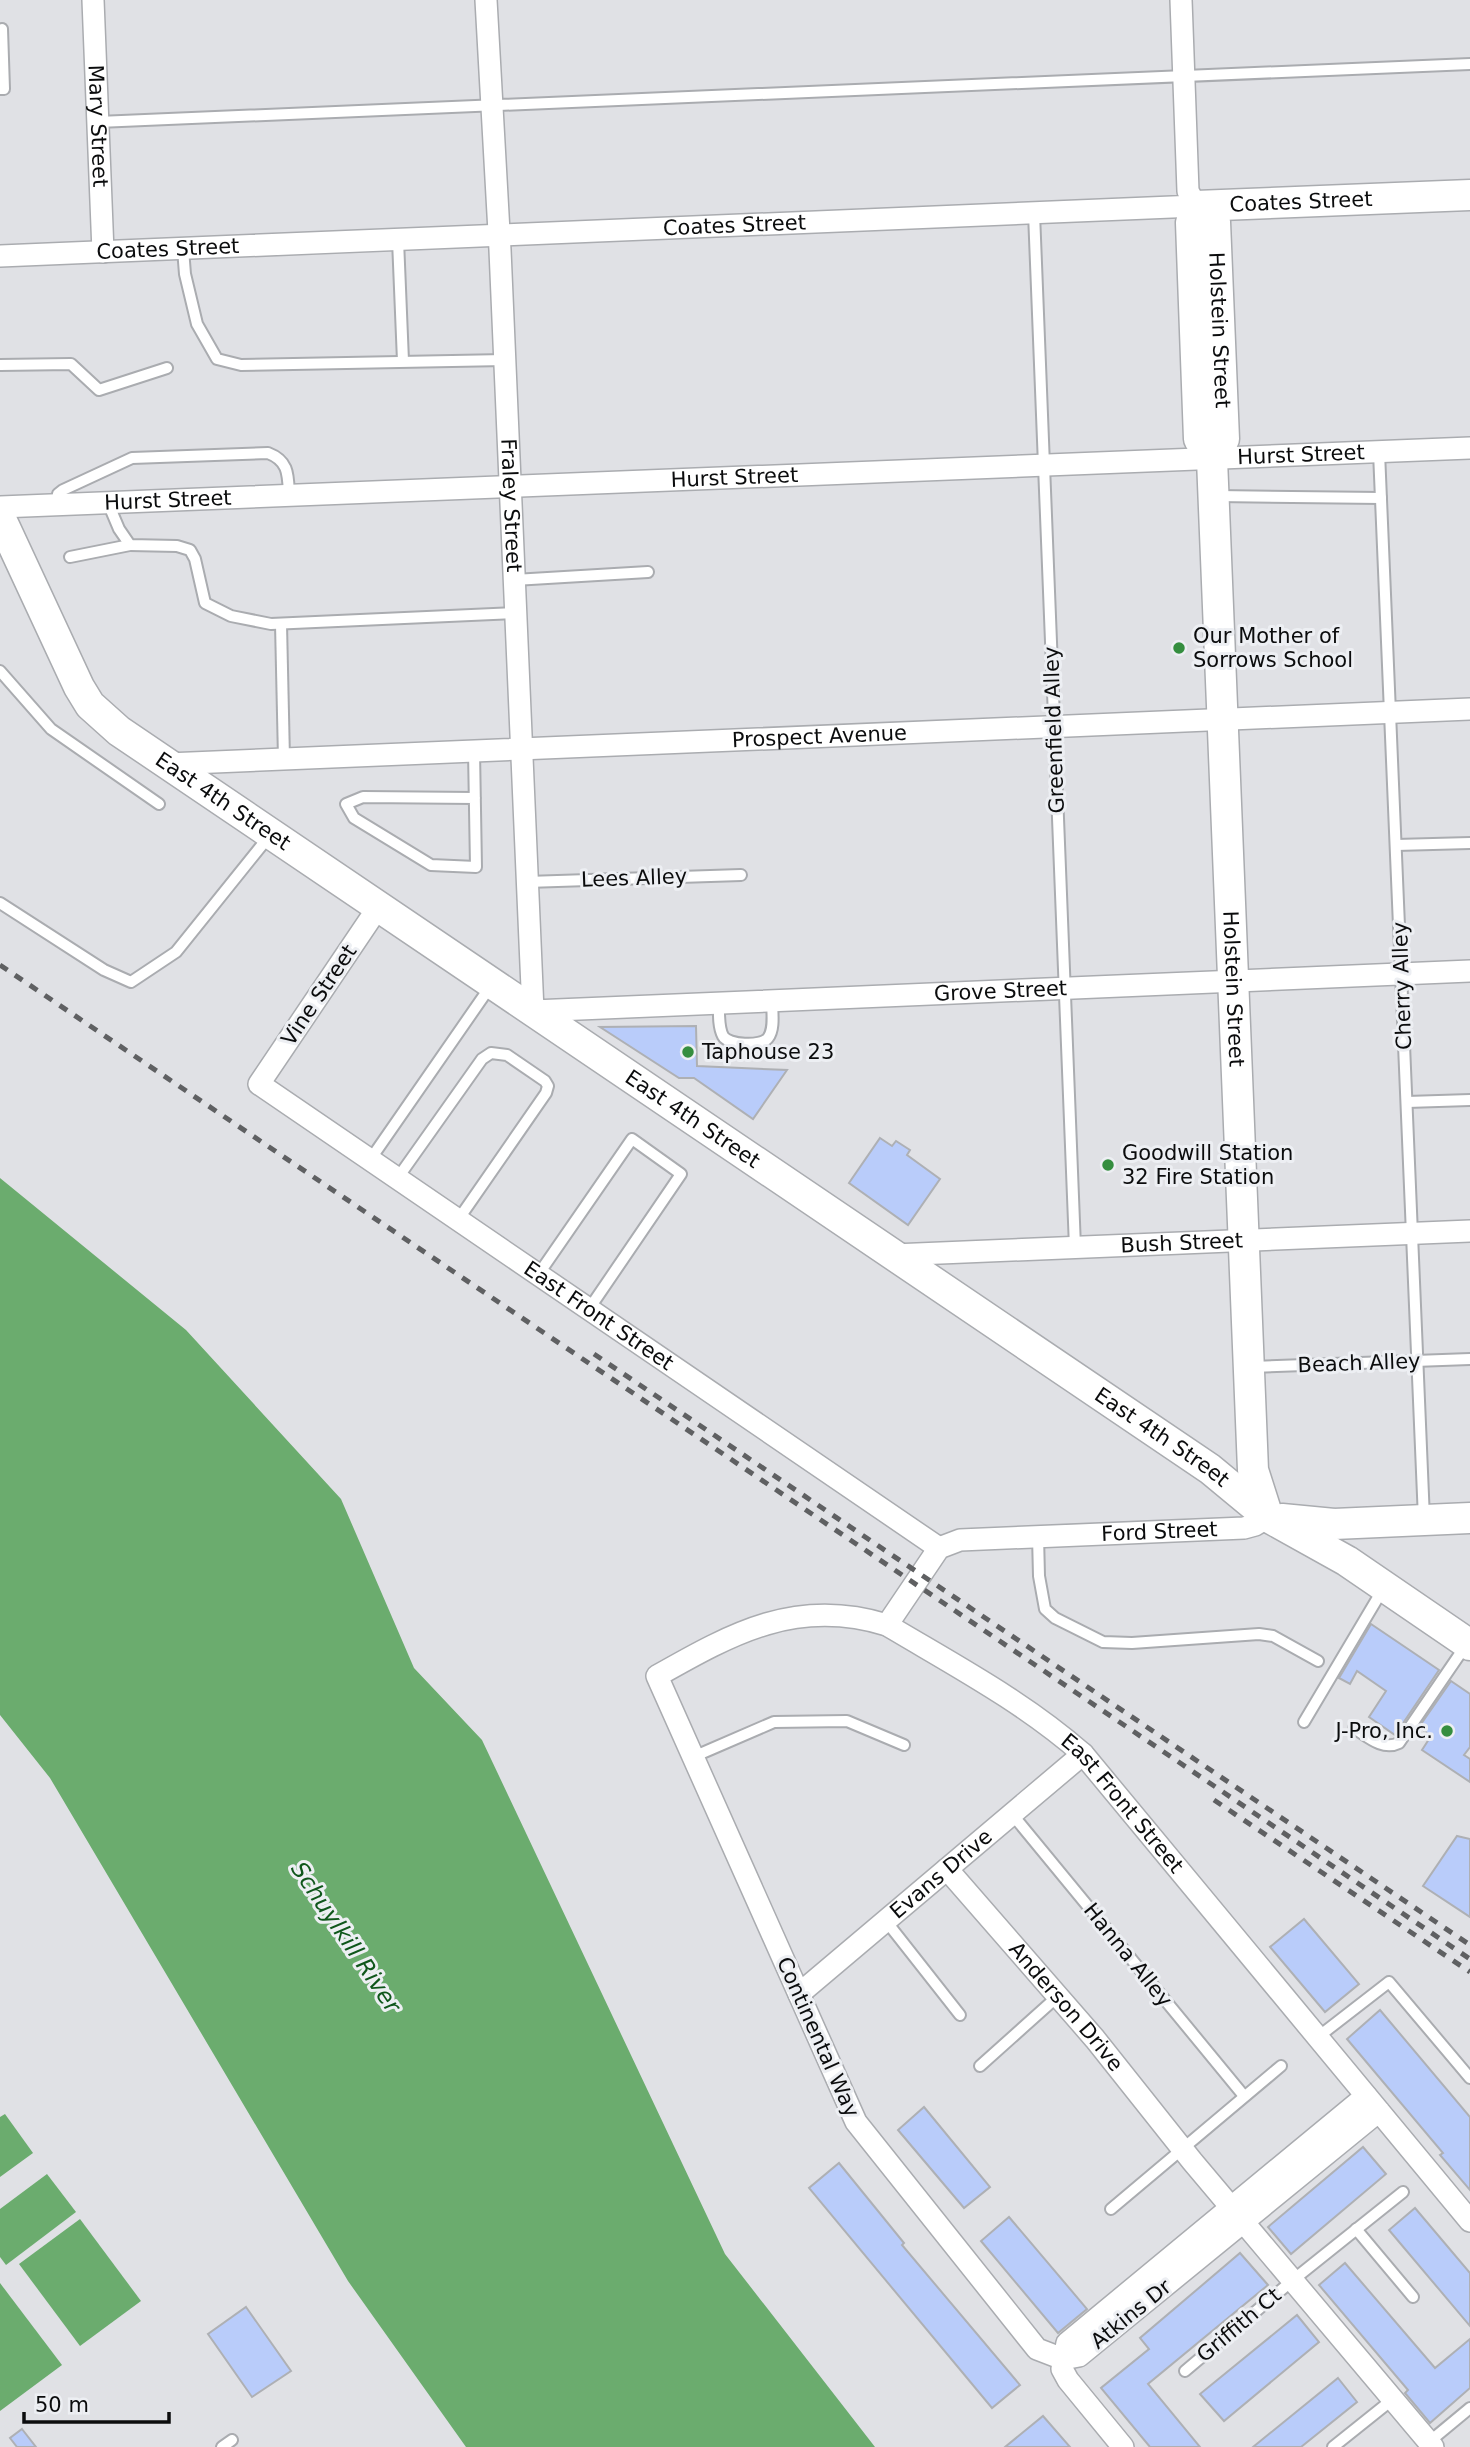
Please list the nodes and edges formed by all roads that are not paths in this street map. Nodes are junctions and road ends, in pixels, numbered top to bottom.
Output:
1 (93, 0) edge
2 (486, 0) edge
3 (1181, 0) edge
4 (0, 30) edge
5 (1470, 64) edge
6 (1184, 76) junction
7 (0, 89) edge
8 (492, 105) junction
9 (98, 122) junction
10 (1470, 195) edge
11 (1196, 206) junction
12 (1034, 213) junction
13 (499, 236) junction
14 (398, 240) junction
15 (183, 249) junction
16 (103, 252) junction
17 (0, 256) edge
18 (505, 360) junction
19 (403, 361) junction
20 (0, 365) edge
21 (167, 368) dead end
22 (1470, 449) edge
23 (1379, 452) junction
24 (1212, 459) junction
25 (1044, 465) junction
26 (510, 486) junction
27 (289, 495) junction
28 (1214, 496) junction
29 (1381, 498) junction
30 (108, 503) junction
31 (56, 505) junction
32 (0, 507) edge
33 (0, 517) edge
34 (130, 545) junction
35 (70, 556) dead end
36 (648, 572) dead end
37 (514, 580) junction
38 (516, 613) junction
39 (281, 624) junction
40 (0, 671) edge
41 (1470, 709) edge
42 (1391, 713) junction
43 (1223, 720) junction
44 (1054, 726) junction
45 (522, 749) junction
46 (474, 751) junction
47 (284, 759) junction
48 (167, 764) junction
49 (475, 798) junction
50 (159, 804) dead end
51 (272, 833) junction
52 (1470, 843) edge
53 (1396, 845) junction
54 (741, 875) dead end
55 (527, 882) junction
56 (0, 903) edge
57 (379, 906) junction
58 (1470, 971) edge
59 (1402, 973) junction
60 (1233, 980) junction
61 (493, 984) junction
62 (1064, 988) junction
63 (772, 1000) junction
64 (719, 1002) junction
65 (533, 1011) junction
66 (259, 1084) joint
67 (1470, 1100) edge
68 (1407, 1102) junction
69 (370, 1160) junction
70 (397, 1179) junction
71 (458, 1220) junction
72 (1470, 1231) edge
73 (1412, 1233) junction
74 (1244, 1240) junction
75 (1075, 1247) junction
76 (893, 1255) junction
77 (538, 1275) junction
78 (589, 1310) junction
79 (1470, 1359) edge
80 (1418, 1361) junction
81 (1249, 1368) junction
82 (1268, 1517) junction
83 (1470, 1518) edge
84 (1424, 1520) junction
85 (1038, 1536) junction
86 (939, 1548) junction
87 (1385, 1587) junction
88 (887, 1625) junction
89 (1469, 1644) edge
90 (1318, 1661) dead end
91 (657, 1676) joint
92 (1304, 1722) dead end
93 (1354, 1728) dead end
94 (904, 1745) dead end
95 (1083, 1754) junction
96 (693, 1757) junction
97 (1012, 1814) junction
98 (947, 1868) junction
99 (886, 1921) junction
100 (799, 1994) junction
101 (1057, 1997) junction
102 (960, 2015) dead end
103 (1318, 2037) junction
104 (980, 2066) dead end
105 (1282, 2066) dead end
106 (1470, 2078) edge
107 (1244, 2096) junction
108 (1373, 2104) junction
109 (1181, 2148) junction
110 (1403, 2192) dead end
111 (1111, 2209) dead end
112 (1238, 2214) junction
113 (1470, 2221) edge
114 (1356, 2229) junction
115 (1293, 2280) junction
116 (1413, 2297) dead end
117 (1063, 2359) junction
118 (1185, 2371) dead end
119 (1393, 2399) junction
120 (1470, 2408) edge
121 (232, 2440) dead end
122 (1431, 2444) edge
123 (222, 2447) edge
124 (1123, 2447) edge
125 (1333, 2447) edge

1 - 9 street, Mary Street
2 - 8 street, Fraley Street
3 - 6 street, Holstein Street
4 - 7 lane
5 - 6 lane
6 - 8 lane
6 - 11 street, Holstein Street
8 - 9 lane
8 - 13 street, Fraley Street
9 - 16 street, Mary Street
10 - 11 main road, Coates Street
11 - 12 street, Coates Street
11 - 24 main road, Holstein Street
12 - 13 street, Coates Street
12 - 25 lane, Greenfield Alley
13 - 14 street, Coates Street
13 - 18 street, Fraley Street
14 - 15 street, Coates Street
14 - 19 lane
15 - 16 street, Coates Street
15 - 19 lane
16 - 17 street, Coates Street
18 - 19 lane
18 - 26 street, Fraley Street
20 - 21 lane
22 - 23 street, Hurst Street
23 - 24 street, Hurst Street
23 - 29 lane, Cherry Alley
24 - 25 street, Hurst Street
24 - 28 main road, Holstein Street
25 - 26 street, Hurst Street
25 - 44 lane, Greenfield Alley
26 - 27 street, Hurst Street
26 - 37 street, Fraley Street
27 - 30 street, Hurst Street
27 - 31 lane
28 - 29 lane
28 - 43 main road, Holstein Street
29 - 42 lane, Cherry Alley
30 - 31 street, Hurst Street
30 - 34 lane
31 - 32 street, Hurst Street
33 - 48 main road, East 4th Street
34 - 35 lane
34 - 39 lane
36 - 37 lane
37 - 38 street, Fraley Street
38 - 39 lane
38 - 45 street, Fraley Street
39 - 47 lane
40 - 50 lane
41 - 42 street, Prospect Avenue
42 - 43 street, Prospect Avenue
42 - 53 lane, Cherry Alley
43 - 44 street, Prospect Avenue
43 - 60 main road, Holstein Street
44 - 45 street, Prospect Avenue
44 - 62 lane, Greenfield Alley
45 - 46 street, Prospect Avenue
45 - 55 street, Fraley Street
46 - 47 street, Prospect Avenue
46 - 49 lane
47 - 48 street, Prospect Avenue
48 - 51 main road, East 4th Street
49 - 49 lane
51 - 56 lane
51 - 57 main road, East 4th Street
52 - 53 lane
53 - 59 lane, Cherry Alley
54 - 55 lane, Lees Alley
55 - 65 street, Fraley Street
57 - 61 main road, East 4th Street
57 - 66 street, Vine Street
58 - 59 street, Grove Street
59 - 60 street, Grove Street
59 - 68 lane, Cherry Alley
60 - 62 street, Grove Street
60 - 74 main road, Holstein Street
61 - 65 main road, East 4th Street
61 - 69 lane
62 - 63 street, Grove Street
62 - 75 lane, Greenfield Alley
63 - 64 street, Grove Street
63 - 64 lane
64 - 65 street, Grove Street
65 - 76 main road, East 4th Street
66 - 69 street, East Front Street
67 - 68 lane
68 - 73 lane, Cherry Alley
69 - 70 street, East Front Street
70 - 71 street, East Front Street
70 - 71 lane
71 - 77 street, East Front Street
72 - 73 street, Bush Street
73 - 74 street, Bush Street
73 - 80 lane, Cherry Alley
74 - 75 street, Bush Street
74 - 81 main road, Holstein Street
75 - 76 street, Bush Street
76 - 82 main road, East 4th Street
77 - 78 street, East Front Street
77 - 78 lane
78 - 86 street, East Front Street
79 - 80 lane, Beach Alley
80 - 81 lane, Beach Alley
80 - 84 lane, Cherry Alley
81 - 82 main road, Holstein Street
82 - 84 main road, Ford Street
82 - 85 street, Ford Street
82 - 87 main road, East 4th Street
83 - 84 main road, Ford Street
85 - 86 street, Ford Street
85 - 90 lane
86 - 88 street
87 - 89 main road, East 4th Street
87 - 92 lane
88 - 91 street, East Front Street
88 - 95 street, East Front Street
89 - 93 lane
91 - 96 street, Continental Way
94 - 96 lane
95 - 97 street, Evans Drive
95 - 103 street, East Front Street
96 - 100 street, Continental Way
97 - 98 street, Evans Drive
97 - 107 lane, Hanna Alley
98 - 99 street, Evans Drive
98 - 101 street, Anderson Drive
99 - 100 street, Evans Drive
99 - 102 lane
100 - 117 street, Continental Way
101 - 104 lane
101 - 109 street, Anderson Drive
103 - 106 lane
103 - 108 street, East Front Street
105 - 107 lane
107 - 109 lane
108 - 112 street, Atkins Dr
108 - 113 street, East Front Street
109 - 111 lane
109 - 112 street, Anderson Drive
110 - 114 lane, Griffith Ct
112 - 115 street
112 - 117 street, Atkins Dr
114 - 115 lane, Griffith Ct
114 - 116 lane
115 - 118 lane, Griffith Ct
115 - 119 street
117 - 124 street
119 - 122 street
119 - 125 lane
120 - 122 lane
121 - 123 lane

